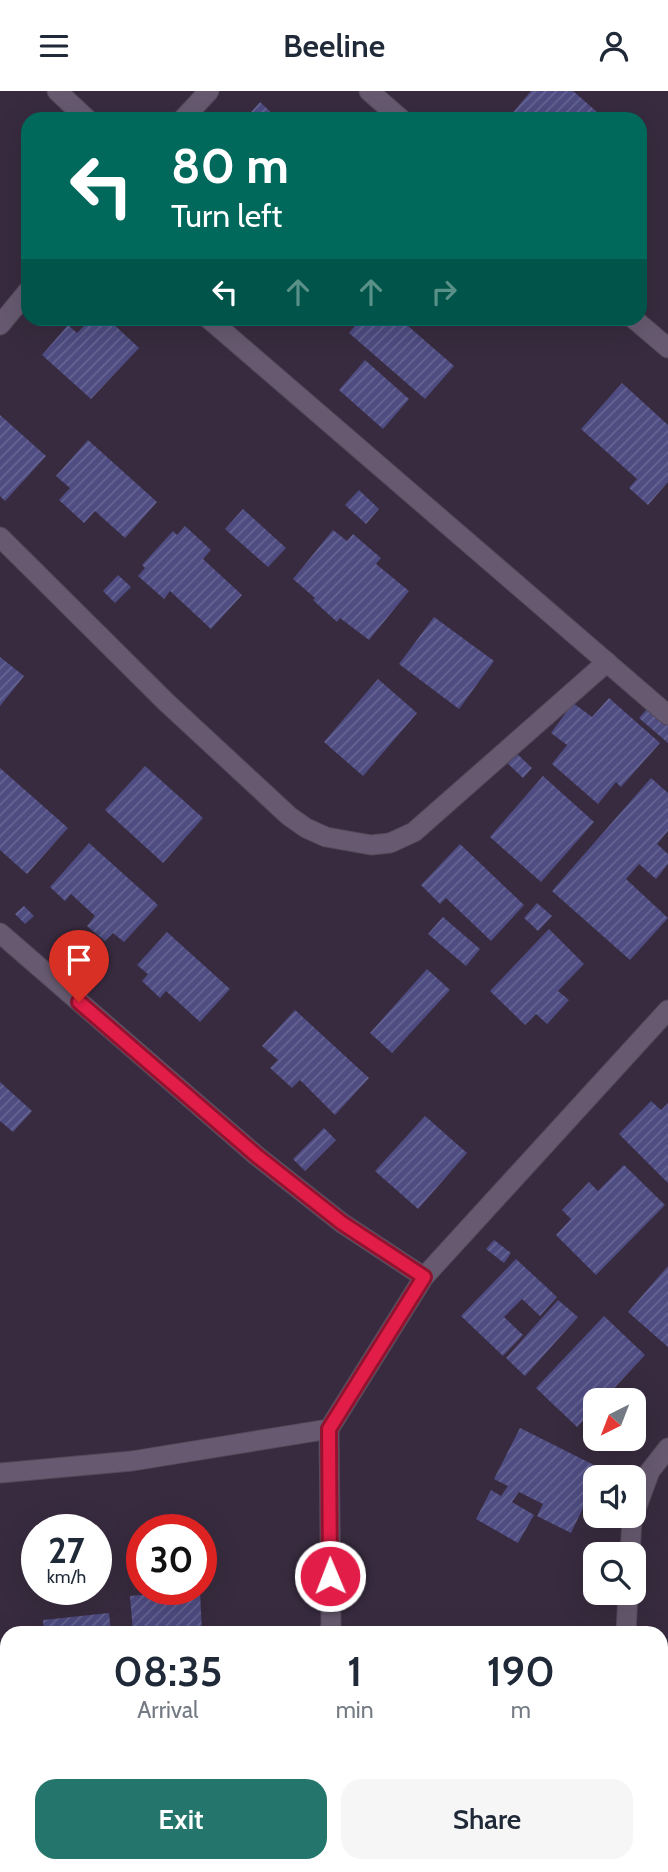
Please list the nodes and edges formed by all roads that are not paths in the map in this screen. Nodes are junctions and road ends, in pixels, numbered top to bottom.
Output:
1 (57, 91) edge
2 (209, 91) edge
3 (369, 91) edge
4 (80, 112) edge
5 (190, 112) edge
6 (393, 112) edge
7 (21, 300) edge
8 (0, 325) edge
9 (217, 326) edge
10 (642, 326) edge
11 (668, 348) edge
12 (0, 537) edge
13 (607, 662) junction
14 (668, 715) edge
15 (0, 933) edge
16 (668, 1010) edge
17 (424, 1277) junction
18 (329, 1429) junction
19 (668, 1448) edge
20 (0, 1473) edge
21 (631, 1542) edge
22 (627, 1605) edge
23 (331, 1626) edge
24 (626, 1626) edge

1 - 4 street
2 - 5 street
3 - 6 street
7 - 8 street
9 - 13 street
10 - 11 street
12 - 13 street
13 - 14 street
15 - 17 street
16 - 17 street
17 - 18 street
18 - 20 street
18 - 23 street
19 - 21 street
22 - 24 street

